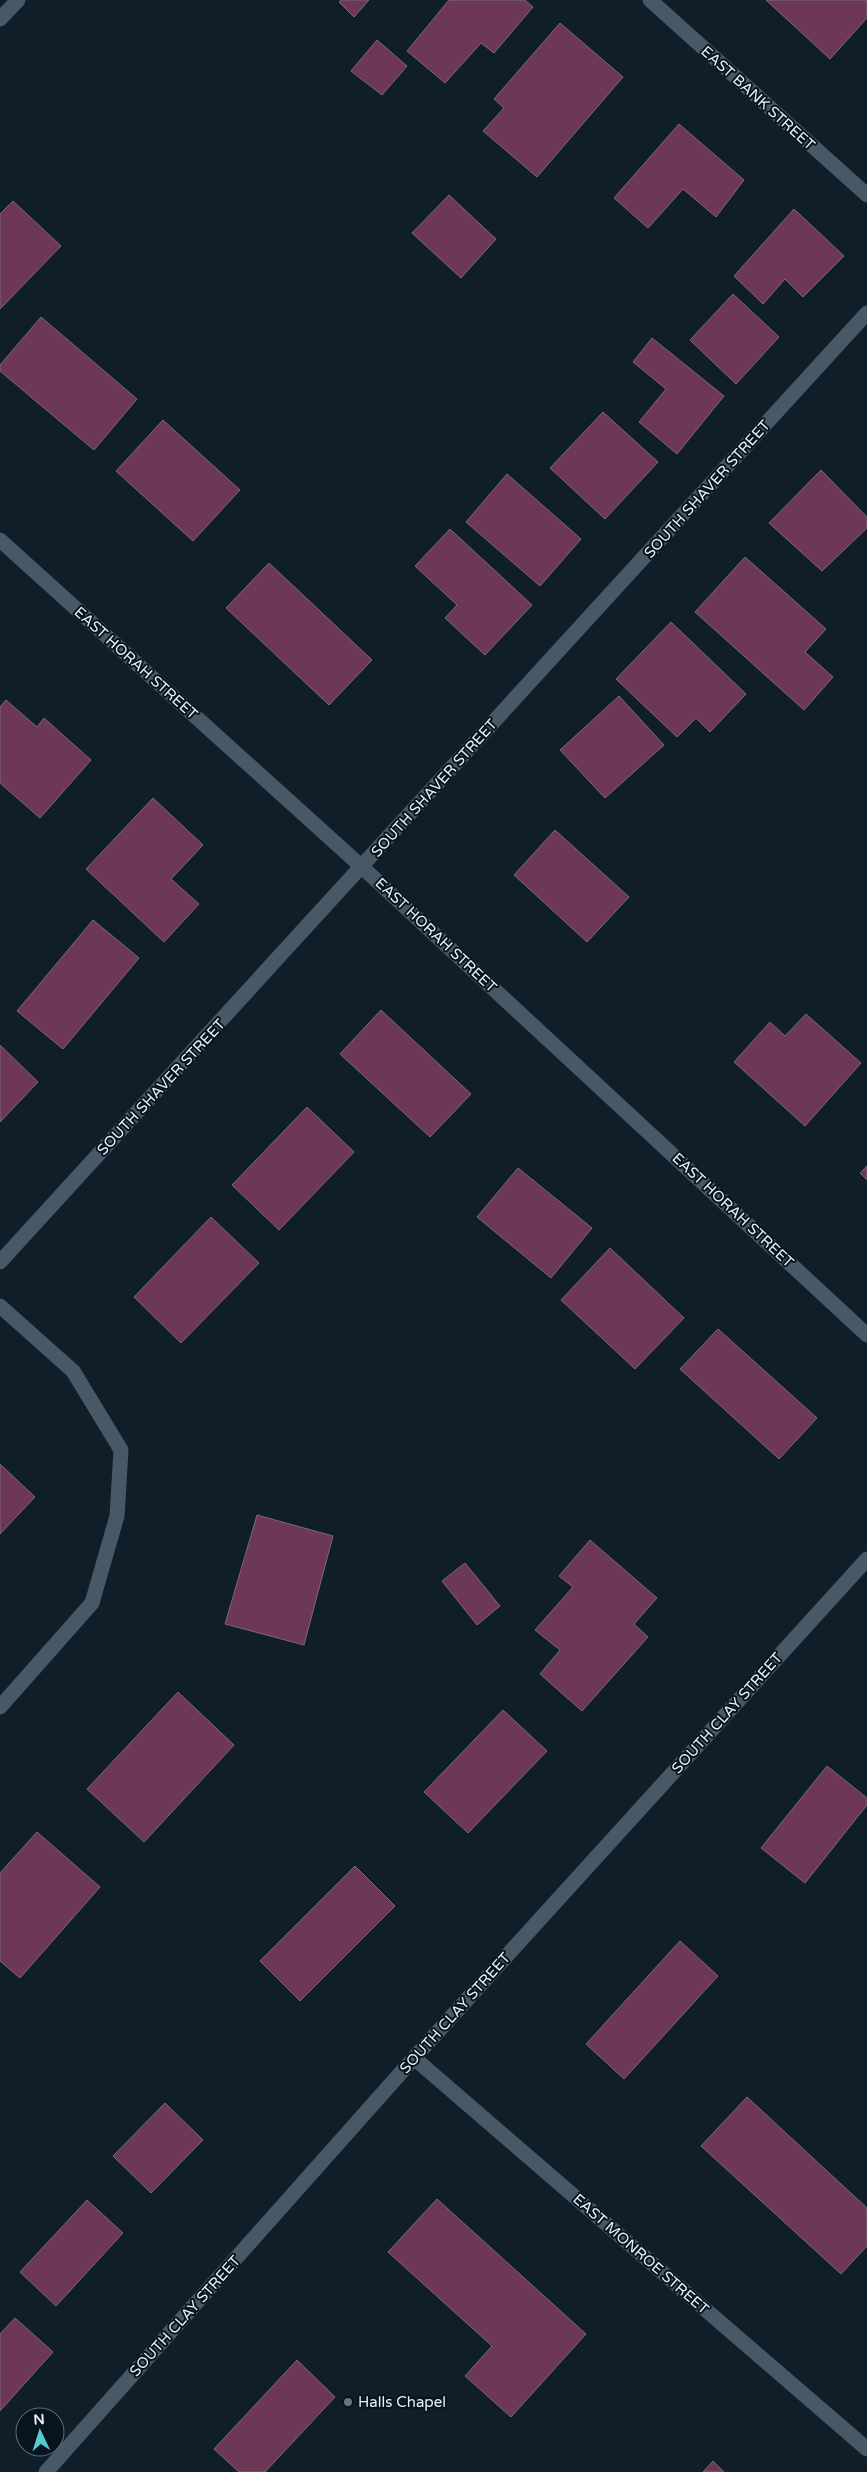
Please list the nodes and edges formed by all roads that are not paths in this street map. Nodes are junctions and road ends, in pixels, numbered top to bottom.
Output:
1 (18, 0) edge
2 (650, 0) edge
3 (0, 19) edge
4 (867, 195) edge
5 (867, 313) edge
6 (0, 540) edge
7 (362, 867) junction
8 (0, 1262) edge
9 (0, 1306) edge
10 (867, 1335) edge
11 (867, 1559) edge
12 (0, 1707) edge
13 (414, 2058) junction
14 (867, 2449) edge
15 (46, 2472) edge

1 - 3 street
2 - 4 street, EAST BANK STREET
5 - 7 street, SOUTH SHAVER STREET
6 - 7 street, EAST HORAH STREET
7 - 8 street, SOUTH SHAVER STREET
7 - 10 street, EAST HORAH STREET
9 - 12 street
11 - 13 street, SOUTH CLAY STREET
13 - 14 street, EAST MONROE STREET
13 - 15 street, SOUTH CLAY STREET

